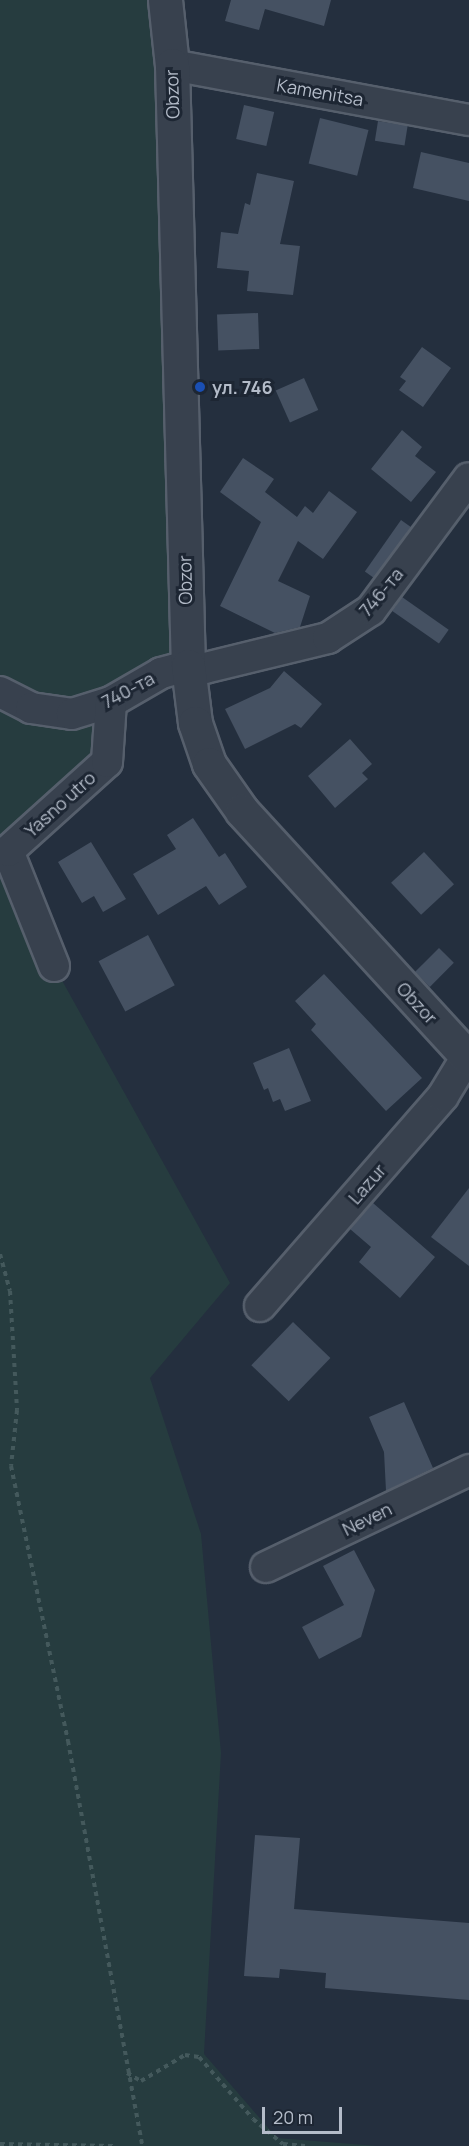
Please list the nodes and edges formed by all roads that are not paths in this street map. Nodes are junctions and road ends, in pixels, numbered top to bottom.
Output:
1 (165, 0) edge
2 (172, 65) junction
3 (469, 120) edge
4 (469, 478) edge
5 (188, 666) junction
6 (0, 692) edge
7 (111, 702) junction
8 (54, 966) dead end
9 (468, 1056) edge
10 (260, 1306) dead end
11 (469, 1470) edge
12 (266, 1567) dead end

1 - 2 street, Obzor
2 - 3 street, Kamenitsa
2 - 5 street, Obzor
4 - 5 street, 746-та
5 - 7 street, 740-та
5 - 9 street, Obzor
6 - 7 street, 740-та
7 - 8 street, Yasno utro
9 - 10 street, Lazur
11 - 12 street, Neven

